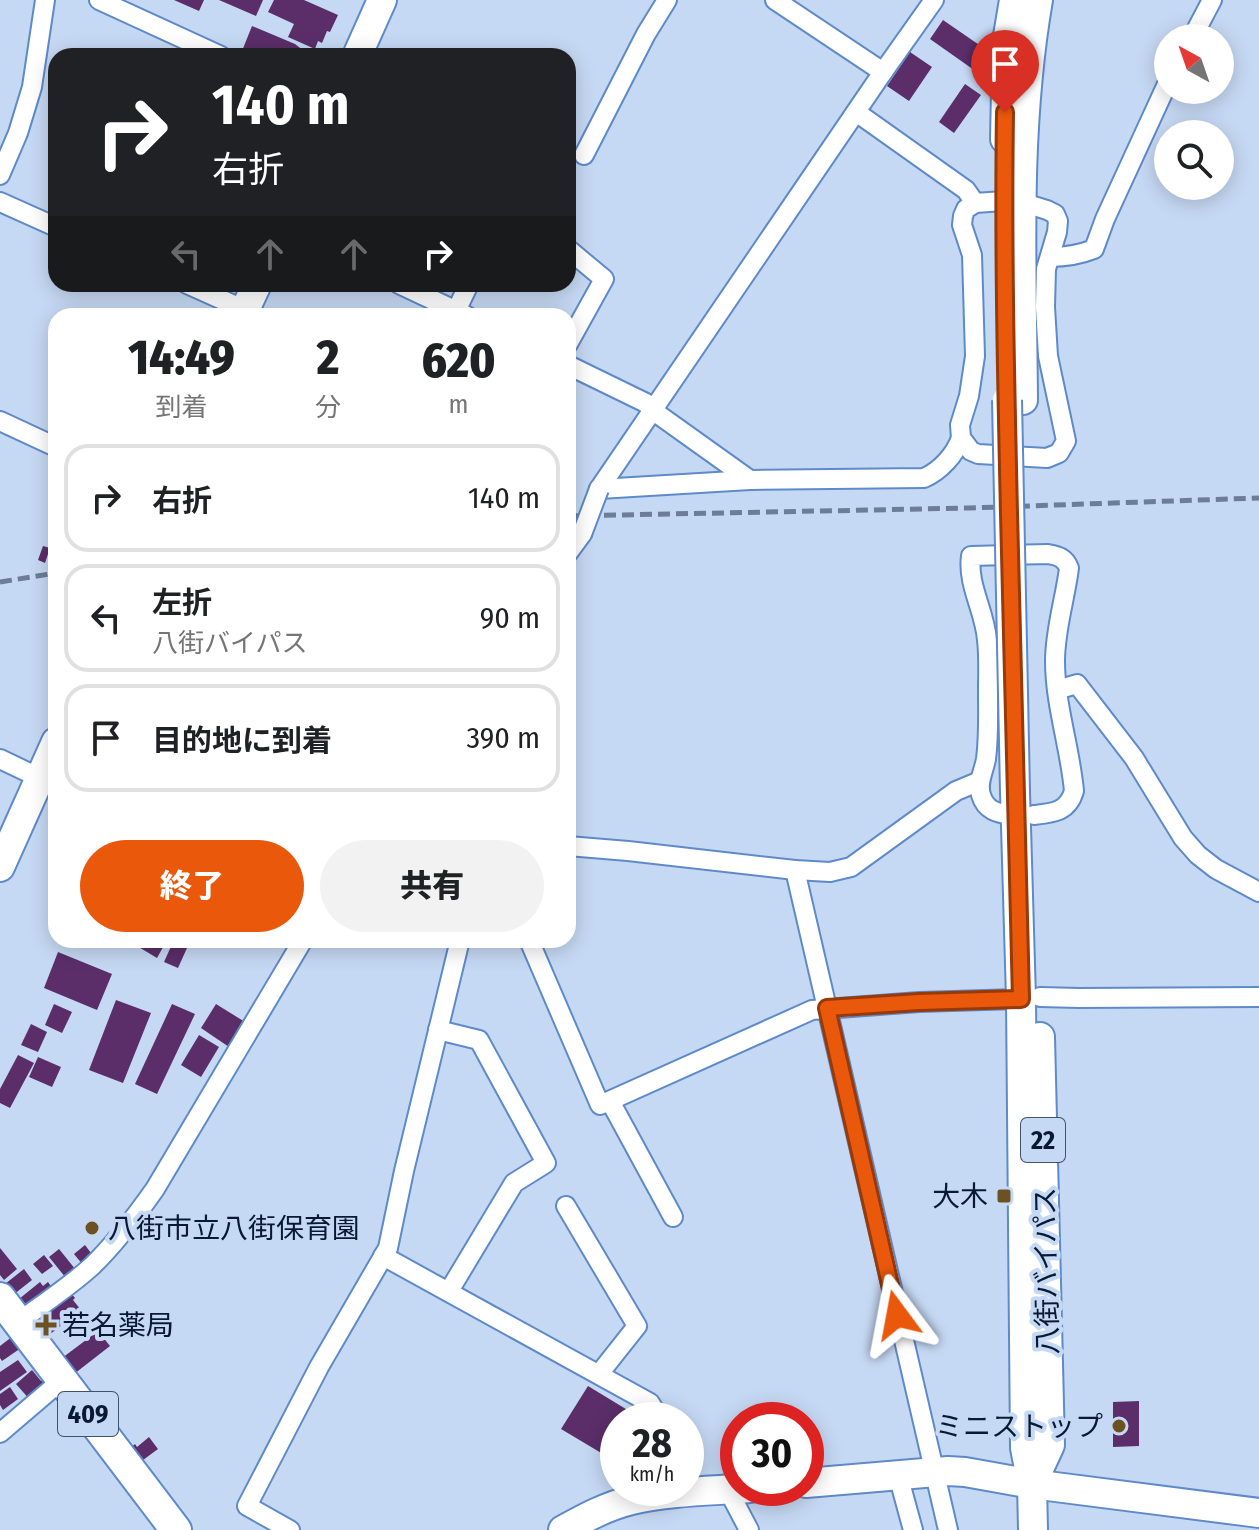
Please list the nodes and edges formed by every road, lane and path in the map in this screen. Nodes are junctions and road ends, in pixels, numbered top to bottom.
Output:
1 (45, 0) edge
2 (99, 0) edge
3 (382, 0) edge
4 (667, 0) edge
5 (775, 0) edge
6 (934, 0) edge
7 (1014, 0) edge
8 (1038, 0) edge
9 (1212, 0) edge
10 (1199, 24) edge
11 (204, 48) edge
12 (361, 48) edge
13 (883, 72) junction
14 (1158, 104) edge
15 (856, 112) junction
16 (584, 155) dead end
17 (0, 175) edge
18 (0, 202) edge
19 (1012, 202) junction
20 (975, 203) junction
21 (48, 223) edge
22 (576, 256) edge
23 (1050, 257) junction
24 (202, 292) edge
25 (416, 292) edge
26 (233, 308) edge
27 (451, 308) edge
28 (576, 330) edge
29 (576, 369) edge
30 (652, 410) junction
31 (0, 421) edge
32 (961, 438) junction
33 (48, 443) edge
34 (750, 480) junction
35 (599, 489) junction
36 (576, 542) edge
37 (1057, 690) junction
38 (0, 759) edge
39 (48, 760) edge
40 (40, 778) junction
41 (980, 781) junction
42 (1024, 804) junction
43 (576, 847) edge
44 (0, 867) edge
45 (795, 870) junction
46 (1259, 892) edge
47 (298, 948) edge
48 (458, 948) edge
49 (532, 948) edge
50 (1259, 997) edge
51 (1030, 998) junction
52 (827, 1008) junction
53 (438, 1030) junction
54 (610, 1101) junction
55 (566, 1206) dead end
56 (673, 1217) dead end
57 (383, 1256) junction
58 (449, 1291) junction
59 (9, 1310) edge
60 (599, 1374) junction
61 (62, 1380) junction
62 (648, 1402) edge
63 (0, 1433) edge
64 (935, 1472) junction
65 (898, 1475) junction
66 (824, 1481) edge
67 (1032, 1484) junction
68 (613, 1506) edge
69 (743, 1506) edge
70 (1259, 1513) edge
71 (176, 1530) edge
72 (290, 1530) edge
73 (563, 1530) edge
74 (749, 1530) edge
75 (913, 1530) edge
76 (948, 1530) edge
77 (1033, 1530) edge

1 - 17 street
2 - 11 street
3 - 12 main road
4 - 16 street
5 - 13 street
6 - 13 street
7 - 19 main road, 八街バイパス / 22
8 - 19 main road, 八街バイパス / 22
9 - 10 street
13 - 15 street
14 - 23 street
15 - 20 street
15 - 30 street
18 - 21 street
19 - 20 street
19 - 23 street
19 - 42 main road, 八街バイパス / 22
20 - 32 street
22 - 28 street
23 - 32 street
24 - 26 street
25 - 27 street
29 - 30 street
30 - 34 street
30 - 35 street
31 - 33 street
32 - 34 street
34 - 35 street
35 - 36 street, bridge
37 - 41 street
37 - 42 street
37 - 46 street
38 - 40 street
39 - 40 main road
40 - 44 main road
41 - 42 street
41 - 45 street
42 - 51 main road, 八街バイパス / 22
43 - 45 street
45 - 52 street
47 - 59 street
48 - 53 street
49 - 54 street
50 - 51 street
51 - 52 street
51 - 67 main road, 八街バイパス / 22
52 - 54 street
52 - 64 street
53 - 57 street
53 - 58 street
54 - 56 street
55 - 60 street
57 - 58 street
57 - 72 street
58 - 60 street
59 - 61 highway, 409
60 - 62 street
61 - 63 street
61 - 71 highway, 409
64 - 65 main road
64 - 67 main road
64 - 76 street
65 - 66 main road
65 - 75 street
67 - 70 main road
67 - 77 main road, 八街バイパス
68 - 73 main road
69 - 74 street

